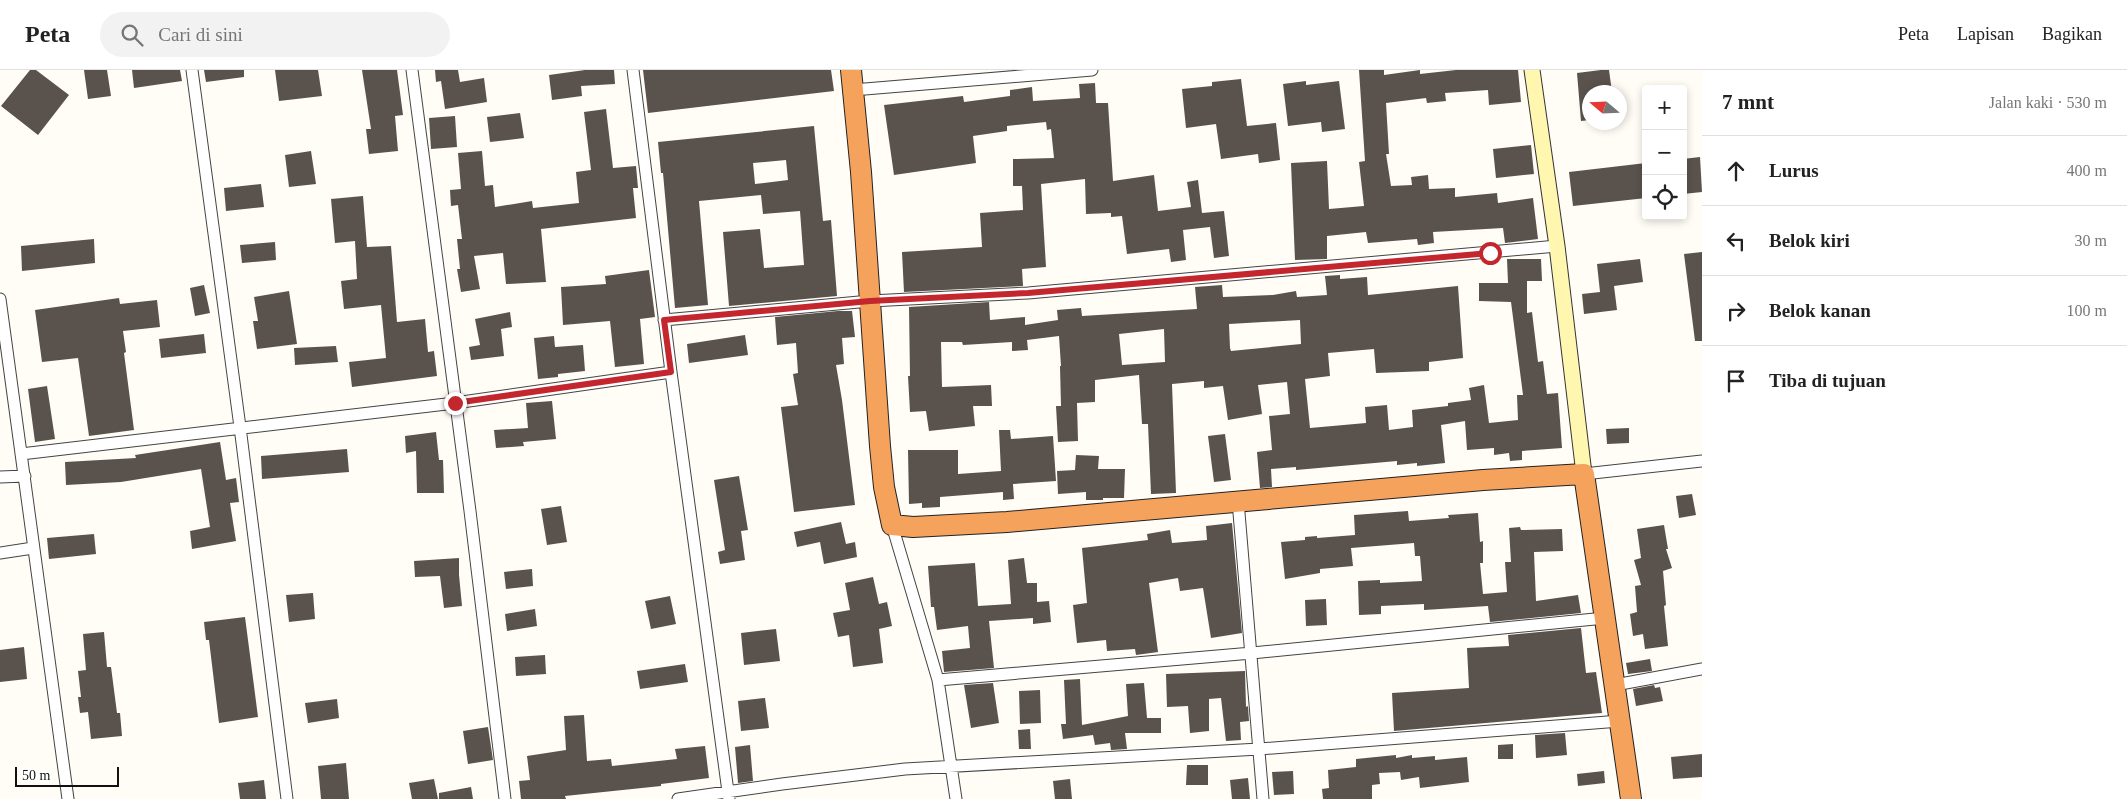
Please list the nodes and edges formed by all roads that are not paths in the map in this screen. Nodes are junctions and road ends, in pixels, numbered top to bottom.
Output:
1 (192, 70) edge
2 (412, 70) edge
3 (632, 70) edge
4 (851, 70) edge
5 (1092, 70) edge
6 (1532, 70) edge
7 (853, 90) junction
8 (1556, 246) junction
9 (0, 299) edge
10 (870, 301) junction
11 (664, 320) junction
12 (671, 372) junction
13 (455, 403) junction
14 (240, 427) junction
15 (21, 454) junction
16 (1702, 461) edge
17 (1584, 474) junction
18 (25, 476) junction
19 (0, 477) edge
20 (1238, 501) junction
21 (892, 525) junction
22 (33, 548) junction
23 (0, 553) edge
24 (1605, 618) junction
25 (1252, 653) junction
26 (1702, 669) edge
27 (938, 680) junction
28 (1615, 685) junction
29 (1620, 721) junction
30 (1259, 749) junction
31 (951, 767) junction
32 (729, 795) edge
33 (68, 799) edge
34 (287, 799) edge
35 (505, 799) edge
36 (678, 799) edge
37 (956, 799) edge
38 (1264, 799) edge
39 (1631, 799) edge

1 - 14 street
2 - 13 street
3 - 11 street
4 - 7 highway
5 - 7 street
6 - 8 street
7 - 10 highway
8 - 10 street
8 - 17 street
9 - 15 street
10 - 11 street
10 - 21 highway
11 - 12 street
12 - 13 street
12 - 32 street
13 - 14 street
13 - 35 street
14 - 15 street
14 - 34 street
15 - 18 street
16 - 17 street
17 - 20 highway
17 - 24 highway
18 - 19 street
18 - 22 street
20 - 21 highway
20 - 25 street
21 - 27 street
22 - 23 street
22 - 33 street
24 - 25 street
24 - 28 highway
25 - 27 street
25 - 30 street
26 - 28 street
27 - 31 street
28 - 29 highway
29 - 30 street
29 - 39 highway
30 - 31 street
30 - 38 street
31 - 32 street
31 - 37 street
32 - 36 street

